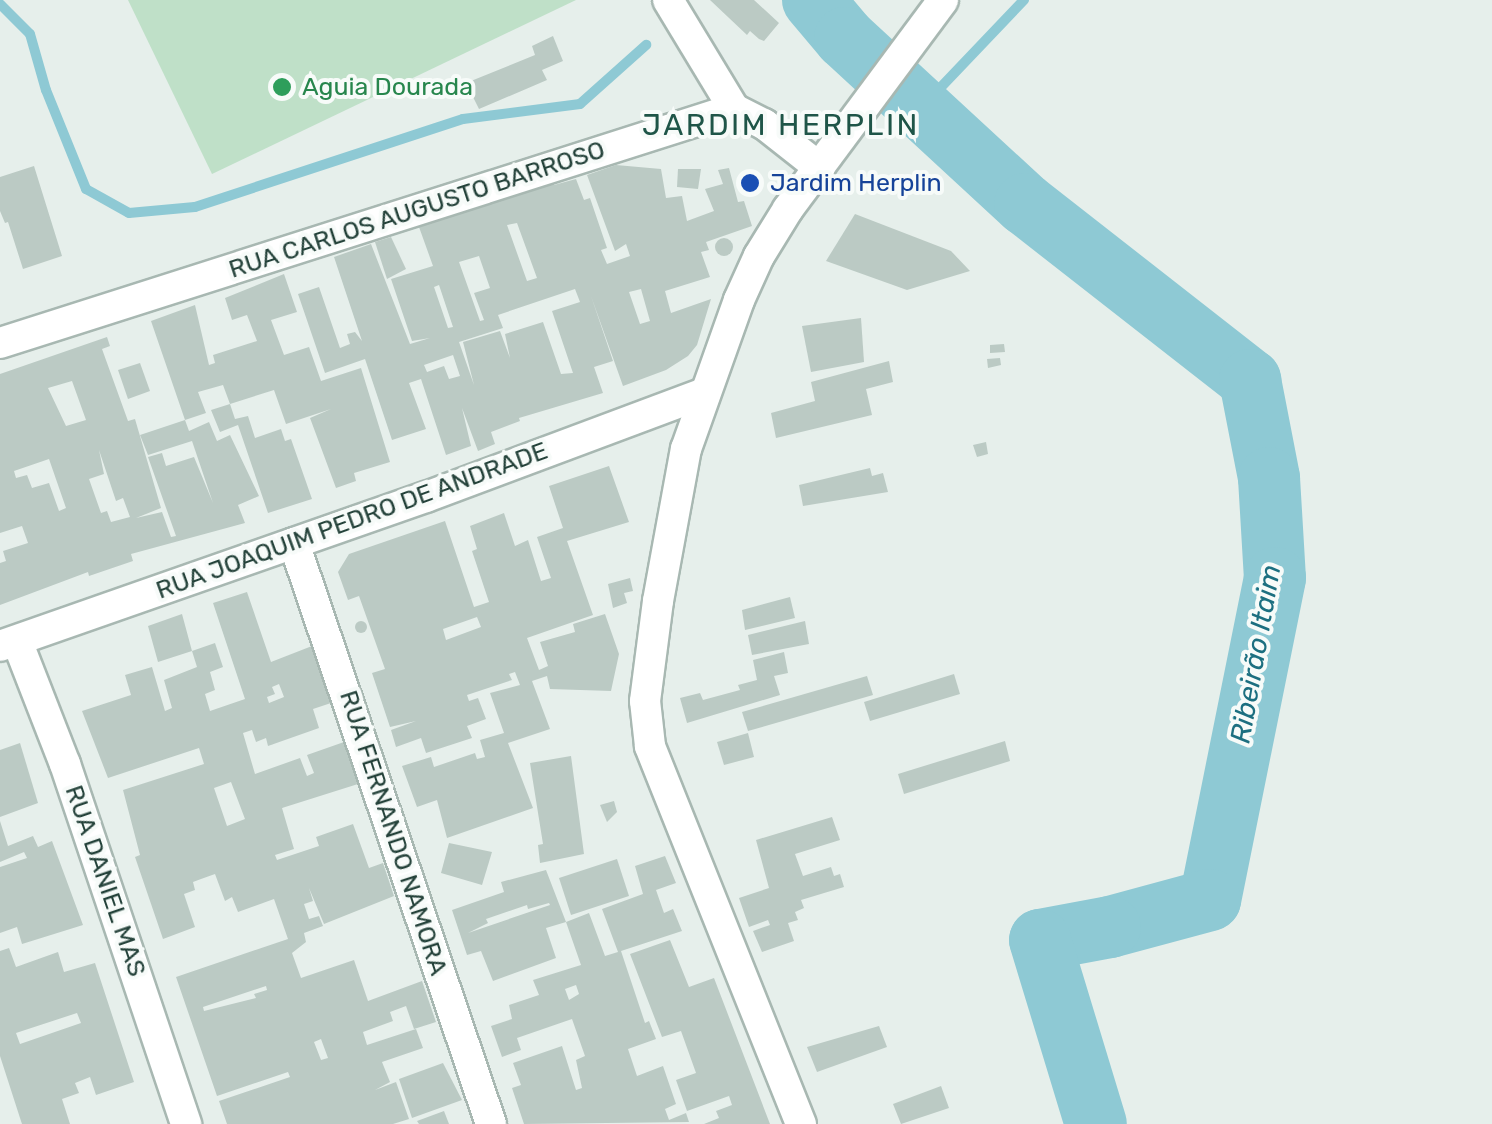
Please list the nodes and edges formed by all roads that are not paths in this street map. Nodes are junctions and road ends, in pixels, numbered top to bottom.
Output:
1 (668, 0) edge
2 (939, 6) edge
3 (734, 109) junction
4 (820, 168) junction
5 (0, 343) edge
6 (704, 392) junction
7 (294, 543) junction
8 (9, 644) edge
9 (186, 1124) edge
10 (491, 1124) edge
11 (801, 1124) edge

1 - 3 street
2 - 4 street
3 - 4 street
3 - 5 street, RUA CARLOS AUGUSTO BARROSO
4 - 6 street
6 - 7 street, RUA JOAQUIM PEDRO DE ANDRADE
6 - 11 street
7 - 8 street, RUA JOAQUIM PEDRO DE ANDRADE
7 - 10 street, RUA FERNANDO NAMORA
8 - 9 street, RUA DANIEL MAS

